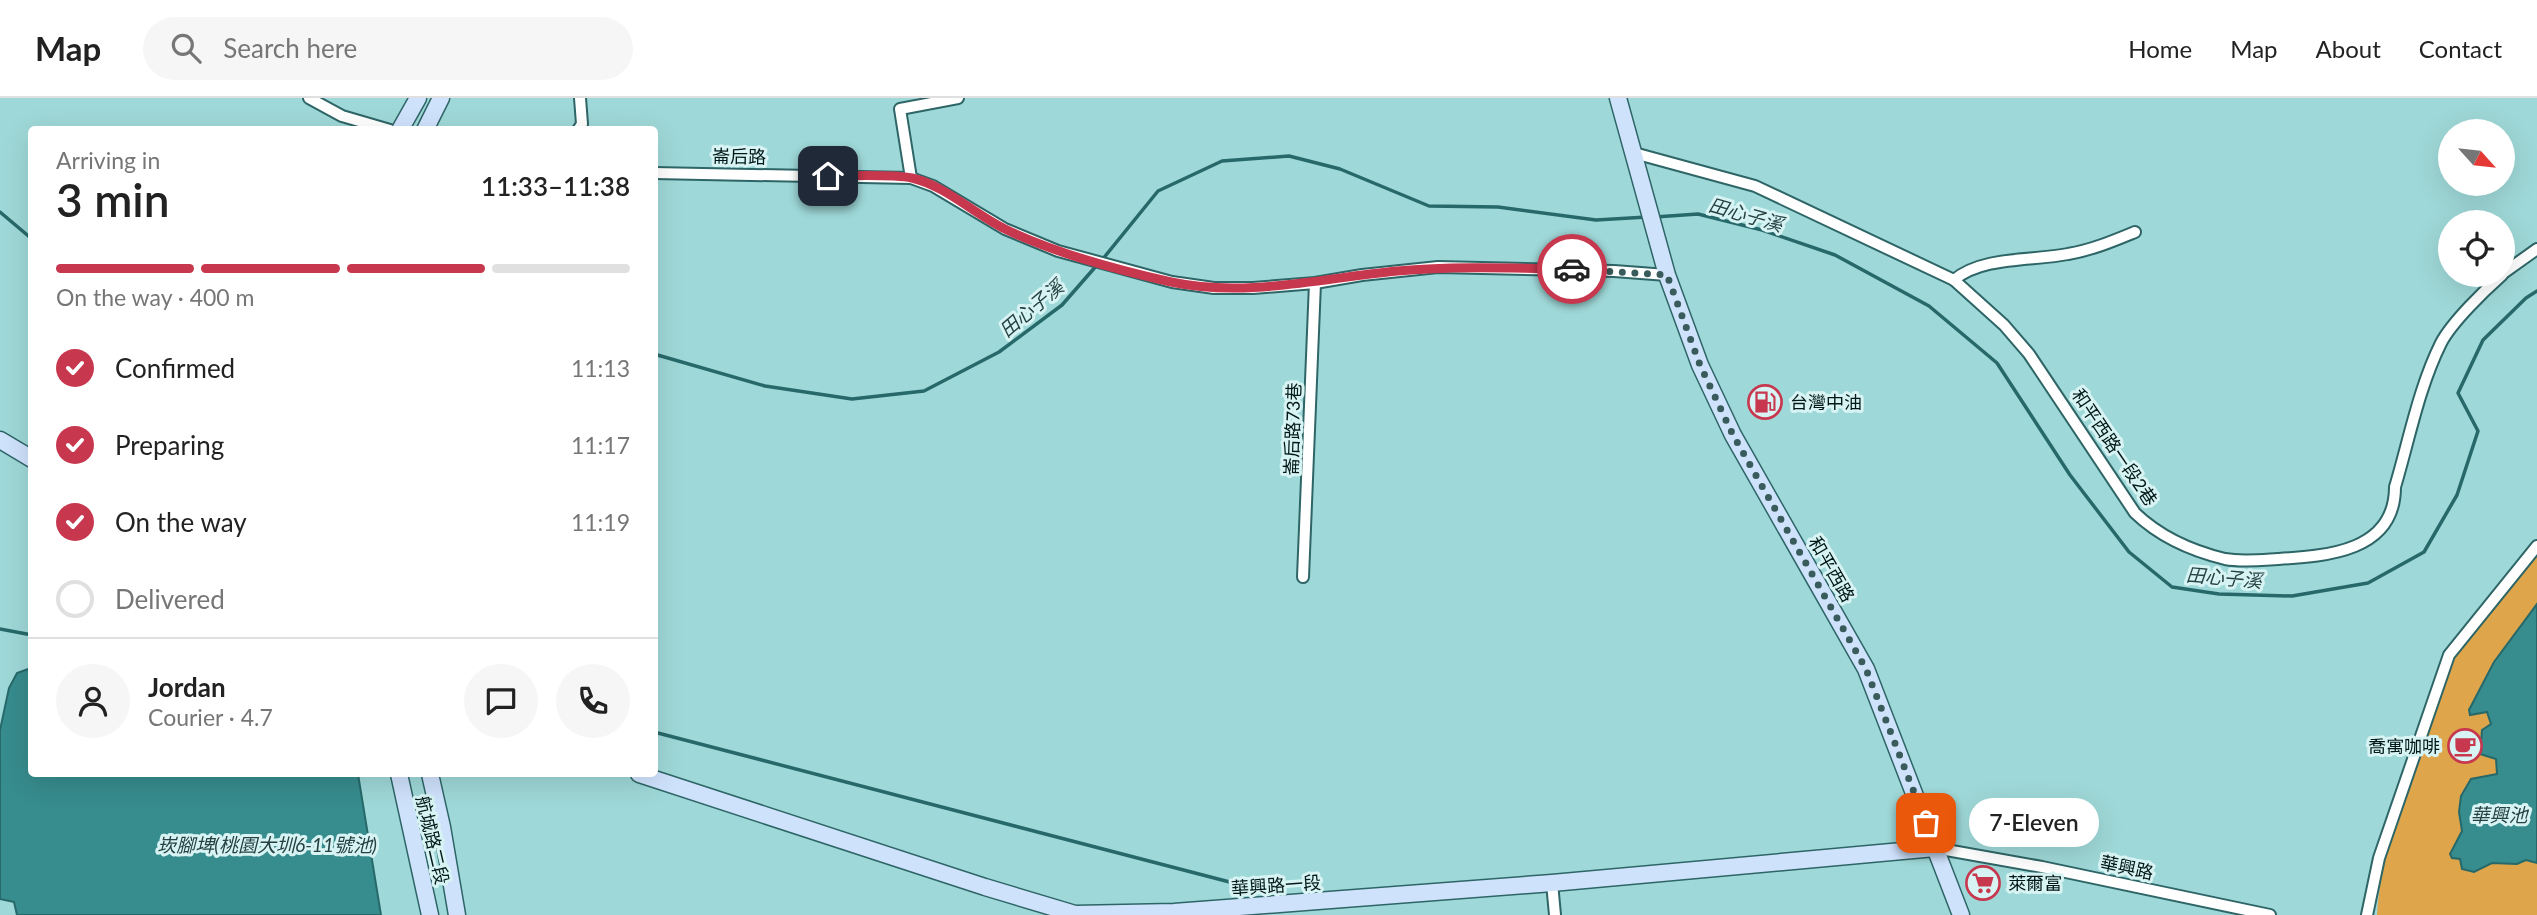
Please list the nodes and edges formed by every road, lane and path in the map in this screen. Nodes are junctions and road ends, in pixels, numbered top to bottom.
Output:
1 (309, 98) edge
2 (418, 98) edge
3 (441, 98) edge
4 (580, 98) edge
5 (958, 98) edge
6 (1618, 98) edge
7 (376, 126) edge
8 (402, 126) edge
9 (427, 126) edge
10 (581, 126) edge
11 (1634, 153) junction
12 (658, 173) edge
13 (911, 178) junction
14 (2135, 232) dead end
15 (2537, 248) edge
16 (2515, 264) edge
17 (1667, 275) junction
18 (1954, 280) junction
19 (1315, 283) junction
20 (2488, 287) edge
21 (0, 440) edge
22 (28, 457) edge
23 (2537, 546) edge
24 (1303, 577) dead end
25 (400, 777) edge
26 (431, 777) edge
27 (648, 777) edge
28 (1936, 848) junction
29 (1552, 883) junction
30 (2262, 914) edge
31 (430, 915) edge
32 (457, 915) edge
33 (1555, 915) edge
34 (1961, 915) edge
35 (2367, 915) edge

1 - 7 street
2 - 8 street
3 - 9 street
4 - 10 street
5 - 13 street
6 - 11 street, 和平西路
11 - 17 street, 和平西路
11 - 18 street, 和平西路一段2巷
12 - 13 street, 崙后路
13 - 19 street, 崙后路
14 - 18 street
15 - 16 street, 和平西路一段2巷
17 - 19 street
17 - 28 street, 和平西路
18 - 20 street, 和平西路一段2巷
19 - 24 street, 崙后路73巷
21 - 22 street
23 - 35 street
25 - 31 street, 航城路二段
26 - 32 street, 航城路二段
27 - 29 street, 華興路一段
28 - 29 street, 華興路一段
28 - 30 street, 華興路
28 - 34 street, 和平西路
29 - 33 street

